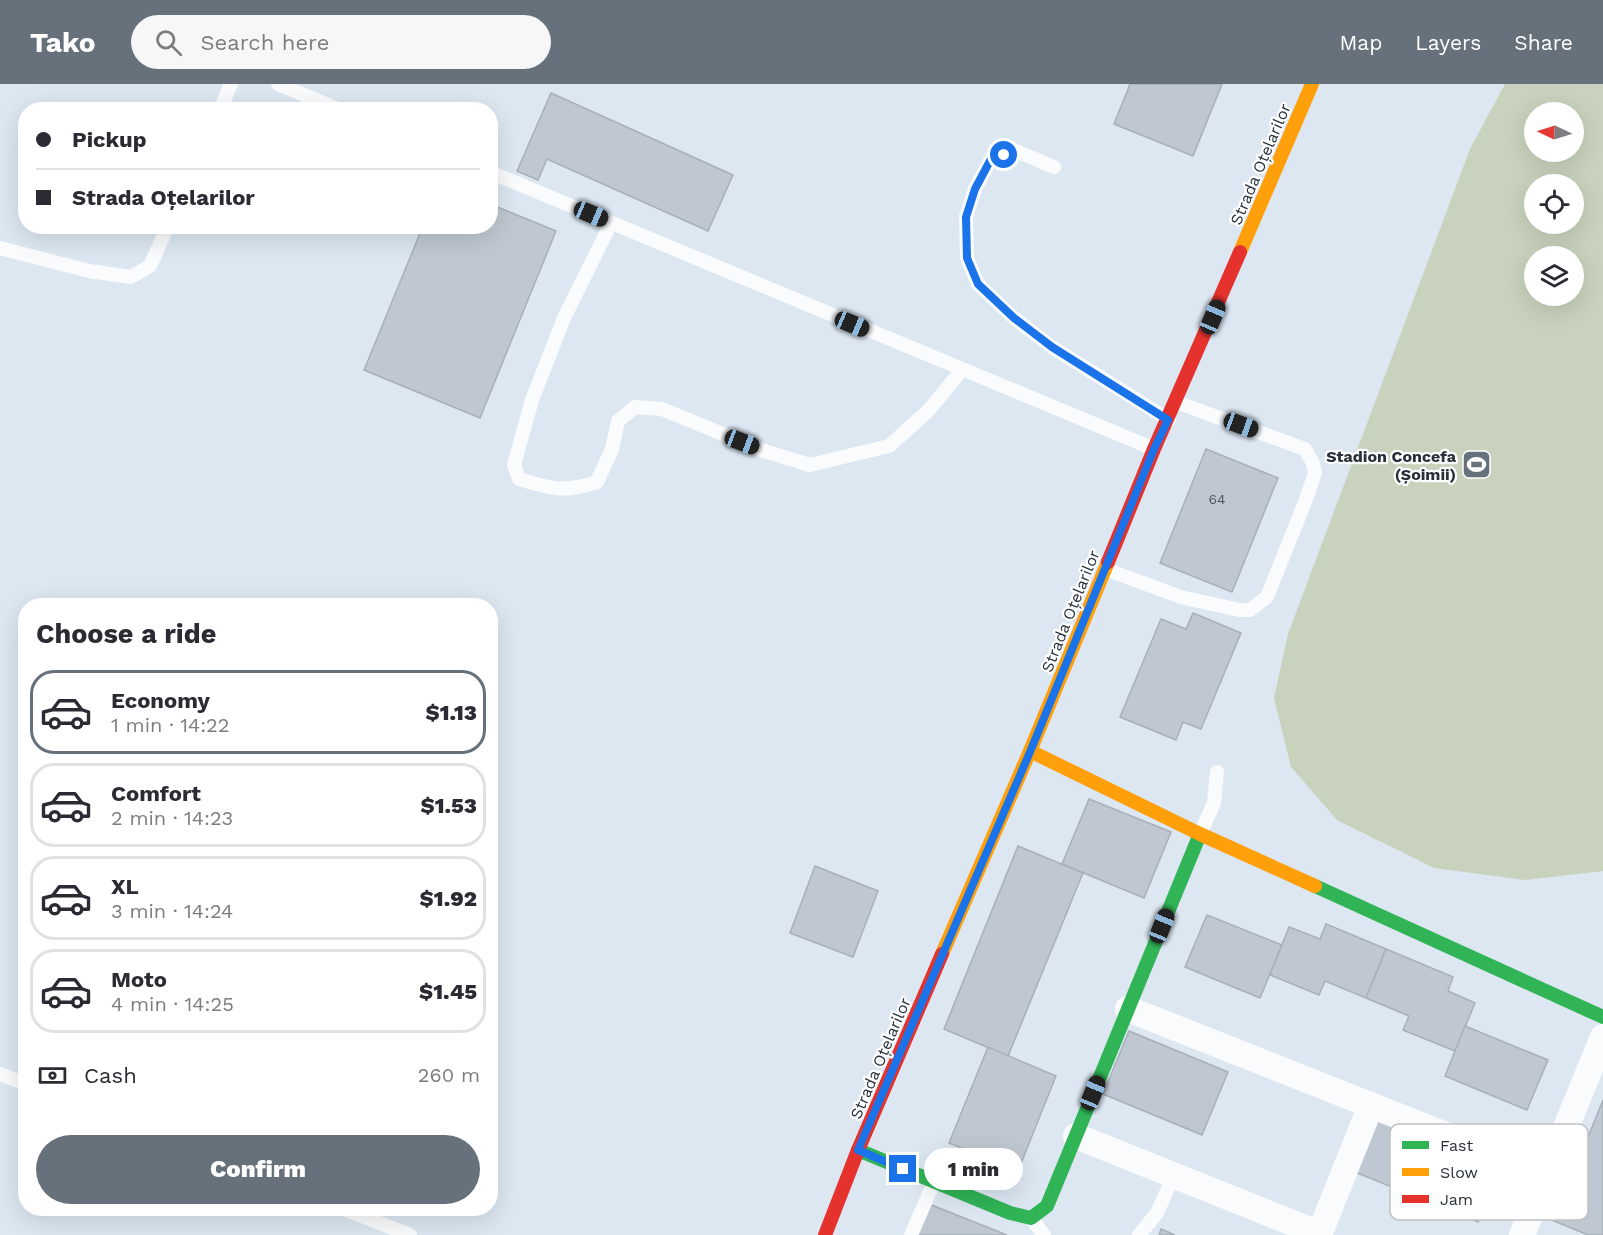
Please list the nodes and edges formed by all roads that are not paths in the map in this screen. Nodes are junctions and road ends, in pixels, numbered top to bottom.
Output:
1 (231, 84) edge
2 (279, 84) edge
3 (1312, 84) edge
4 (223, 102) edge
5 (321, 102) edge
6 (1054, 166) dead end
7 (498, 175) edge
8 (611, 223) junction
9 (164, 234) edge
10 (0, 248) edge
11 (962, 370) junction
12 (1176, 402) junction
13 (1168, 420) junction
14 (1154, 449) junction
15 (1105, 569) junction
16 (1030, 752) junction
17 (1217, 772) dead end
18 (1200, 834) junction
19 (1128, 1009) junction
20 (1603, 1017) edge
21 (1603, 1037) edge
22 (0, 1074) edge
23 (18, 1081) edge
24 (1371, 1105) junction
25 (1419, 1124) edge
26 (1568, 1124) edge
27 (1076, 1136) junction
28 (858, 1150) junction
29 (1174, 1175) junction
30 (934, 1182) junction
31 (362, 1216) edge
32 (1031, 1218) junction
33 (1528, 1220) edge
34 (1319, 1234) edge
35 (410, 1235) edge
36 (825, 1235) edge
37 (911, 1235) edge
38 (1044, 1235) edge
39 (1139, 1235) edge
40 (1522, 1235) edge

1 - 4 lane
2 - 5 lane
3 - 12 street, Strada Oțelarilor
6 - 13 lane
7 - 8 lane
8 - 11 lane
8 - 11 lane
9 - 10 lane
11 - 14 lane
12 - 13 street, Strada Oțelarilor
12 - 15 lane
13 - 14 street, Strada Oțelarilor
14 - 15 street, Strada Oțelarilor
15 - 16 street, Strada Oțelarilor
16 - 18 street
16 - 28 street, Strada Oțelarilor
17 - 18 lane
18 - 19 street
18 - 20 street
19 - 24 street
19 - 27 street
21 - 26 street
22 - 23 lane
24 - 25 street
24 - 34 street
27 - 29 street
27 - 32 street
28 - 30 street
28 - 36 street, Strada Oțelarilor
29 - 34 street
29 - 39 lane
30 - 32 street
30 - 37 lane
31 - 35 lane
32 - 38 lane
33 - 40 street

